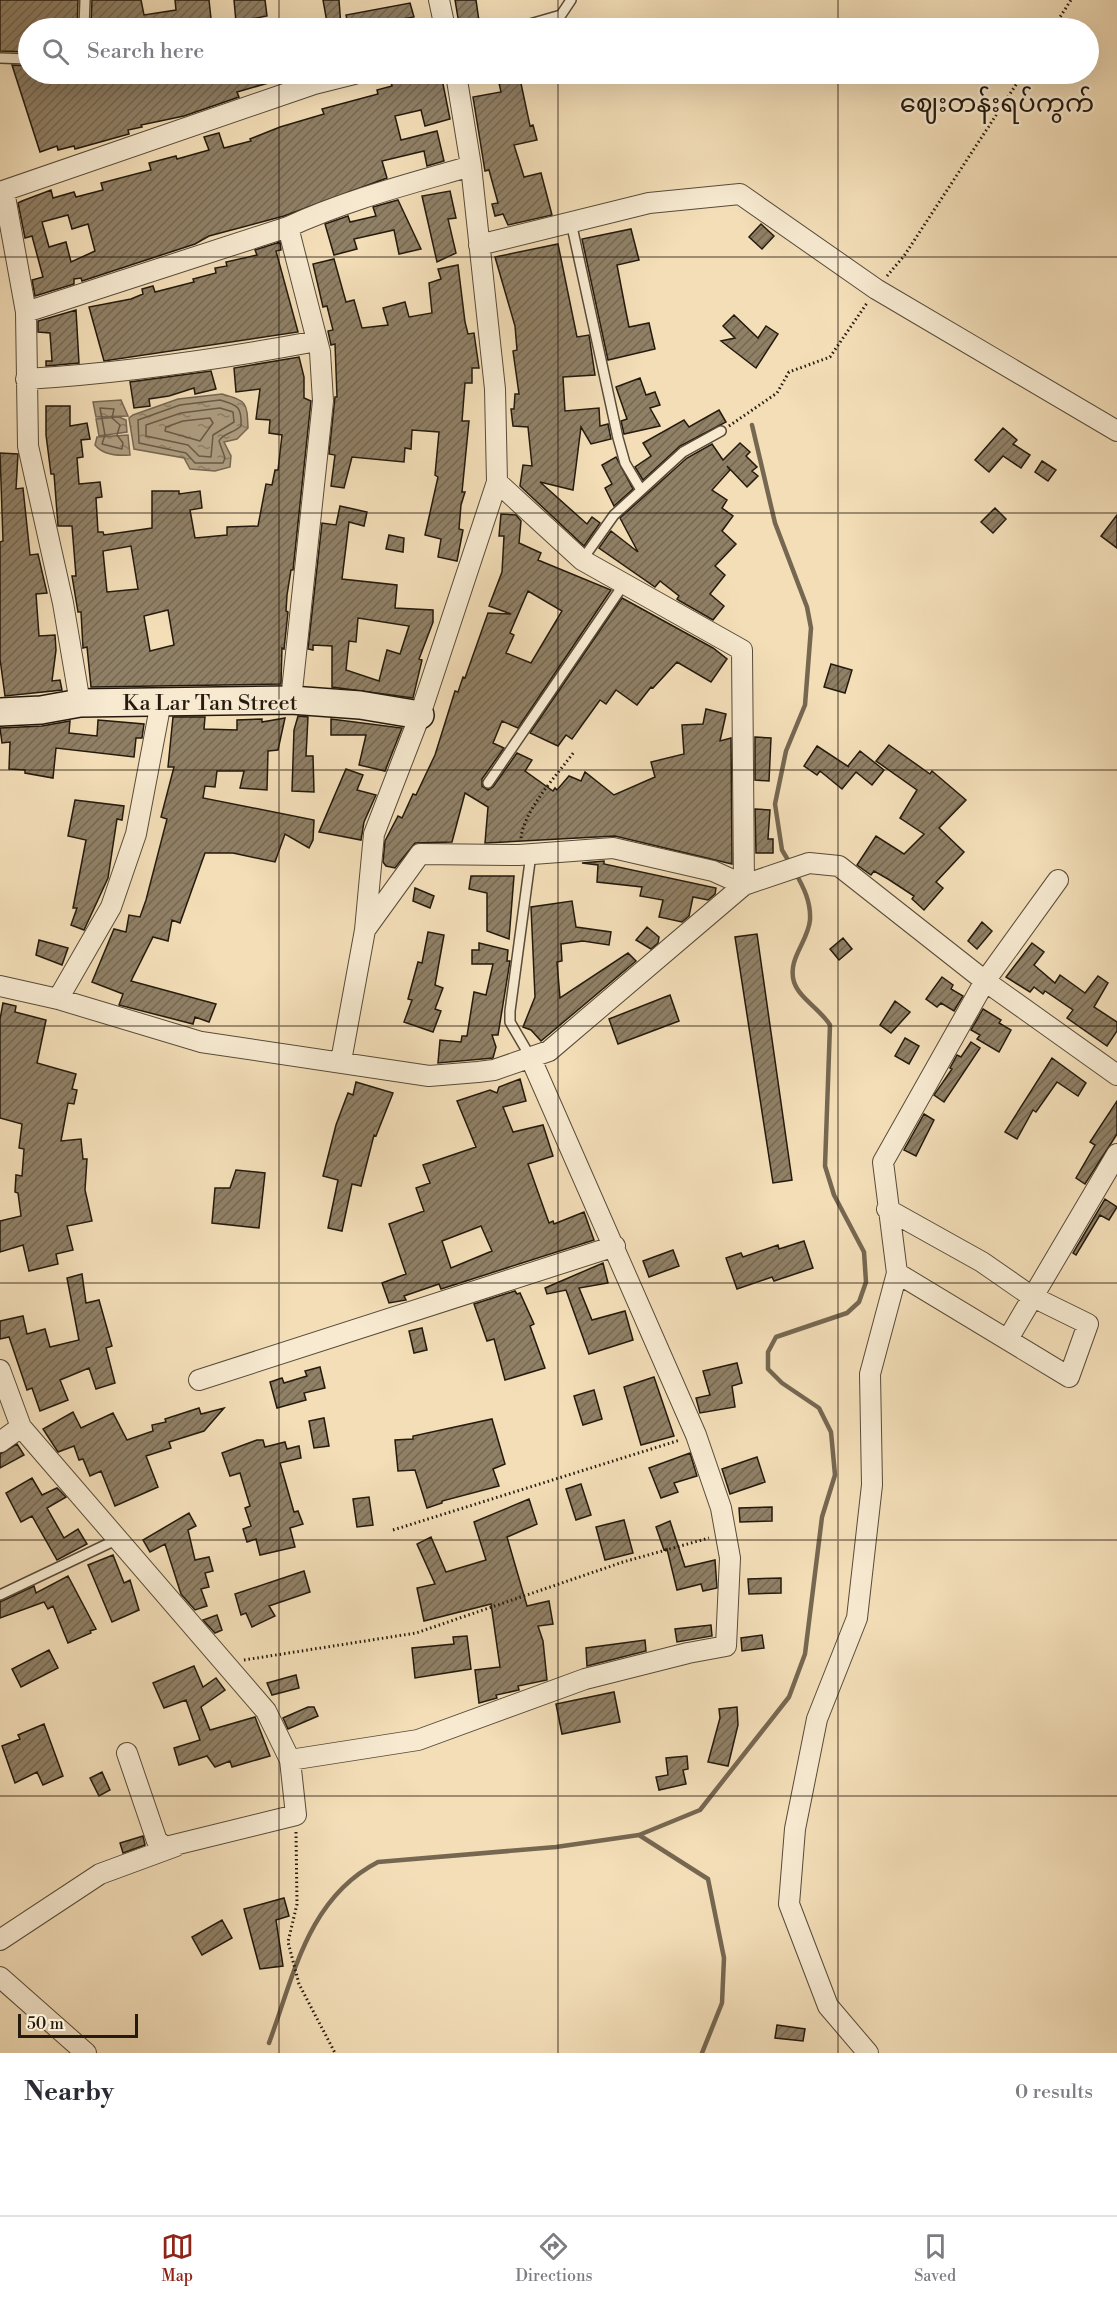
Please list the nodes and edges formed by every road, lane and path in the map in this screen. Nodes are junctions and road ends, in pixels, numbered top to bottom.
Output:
1 (85, 0) edge
2 (439, 0) edge
3 (571, 0) edge
4 (1071, 0) edge
5 (84, 18) edge
6 (443, 18) edge
7 (551, 18) edge
8 (1059, 18) edge
9 (0, 58) edge
10 (18, 59) edge
11 (314, 84) edge
12 (458, 84) edge
13 (1016, 84) edge
14 (471, 166) junction
15 (2, 192) edge
16 (572, 222) junction
17 (288, 227) junction
18 (479, 245) junction
19 (876, 289) junction
20 (26, 312) junction
21 (317, 340) junction
22 (26, 379) junction
23 (722, 431) joint
24 (1117, 431) edge
25 (497, 482) junction
26 (641, 490) junction
27 (582, 560) junction
28 (624, 584) junction
29 (291, 700) junction
30 (161, 702) junction
31 (80, 703) junction
32 (0, 712) edge
33 (420, 715) junction
34 (574, 752) dead end
35 (489, 783) dead end
36 (525, 855) junction
37 (1059, 880) dead end
38 (744, 885) junction
39 (365, 930) junction
40 (984, 981) junction
41 (0, 986) edge
42 (58, 999) junction
43 (531, 1059) junction
44 (341, 1061) junction
45 (1117, 1075) edge
46 (1117, 1154) edge
47 (887, 1209) junction
48 (615, 1246) junction
49 (897, 1273) junction
50 (1031, 1296) junction
51 (1008, 1339) junction
52 (0, 1370) edge
53 (199, 1380) dead end
54 (21, 1427) junction
55 (696, 1435) junction
56 (0, 1442) edge
57 (393, 1530) dead end
58 (725, 1533) junction
59 (118, 1539) junction
60 (0, 1595) edge
61 (225, 1663) junction
62 (127, 1753) dead end
63 (290, 1760) junction
64 (296, 1815) junction
65 (188, 1842) junction
66 (0, 1940) edge
67 (0, 1977) edge
68 (86, 2053) edge
69 (335, 2053) edge
70 (868, 2053) edge

1 - 5 lane
2 - 6 street
3 - 7 lane
4 - 8 path
9 - 10 lane
11 - 15 street
12 - 14 street
13 - 19 path
14 - 17 street
14 - 18 street
15 - 20 street
16 - 18 street
16 - 19 street
16 - 26 lane
17 - 20 street
17 - 21 street
18 - 25 street
19 - 23 path
19 - 24 street
20 - 22 street
21 - 22 street
21 - 29 street
22 - 31 street
23 - 26 lane
25 - 27 street
25 - 33 street
26 - 27 lane
27 - 28 street
28 - 35 lane
28 - 38 street
29 - 30 street, Ka Lar Tan Street
29 - 33 street, Ka Lar Tan Street
30 - 31 street, Ka Lar Tan Street
30 - 42 street
31 - 32 street, Ka Lar Tan Street
33 - 39 street
34 - 36 path
36 - 38 street
36 - 39 street
36 - 43 lane
37 - 40 street
38 - 40 street
38 - 43 street
39 - 44 street
40 - 45 street
40 - 47 street
41 - 42 street
42 - 44 street
43 - 44 street
43 - 48 street
46 - 50 street
47 - 49 street
47 - 50 street
48 - 53 street
48 - 55 street
49 - 51 street
49 - 70 street
50 - 51 street
50 - 51 street
52 - 54 street
54 - 56 street
54 - 59 street
55 - 57 path
55 - 58 street
58 - 61 path
58 - 63 street
59 - 60 lane
59 - 61 street
61 - 63 street
62 - 65 street
63 - 64 street
64 - 65 street
64 - 69 path
65 - 66 street
67 - 68 street

